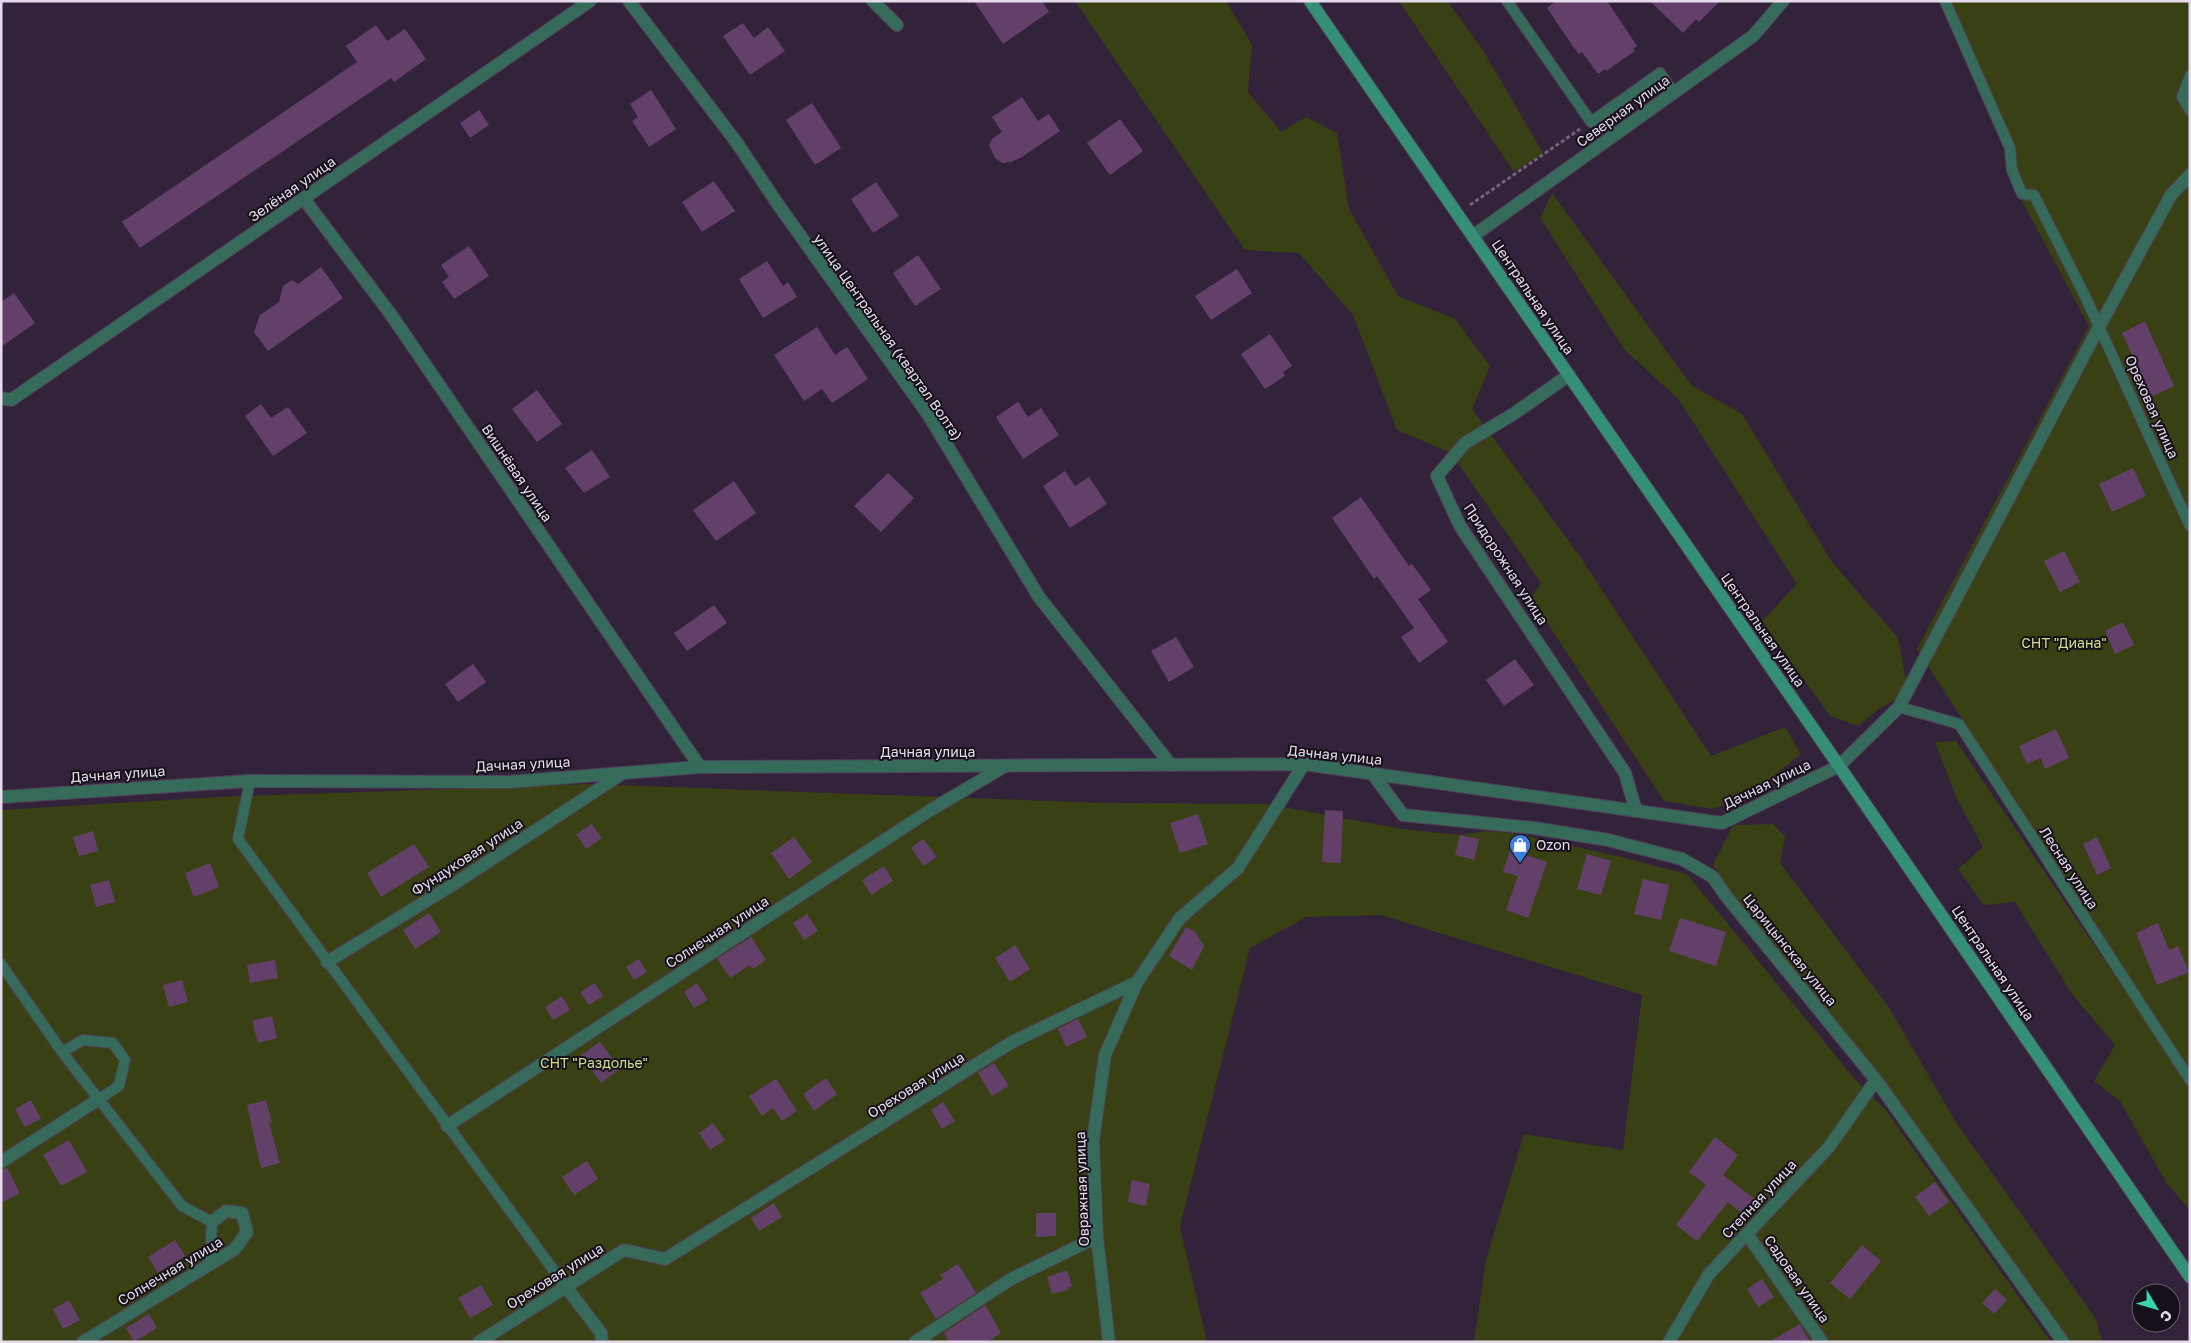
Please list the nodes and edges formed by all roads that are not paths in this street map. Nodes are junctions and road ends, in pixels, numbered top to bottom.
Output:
1 (590, 1) edge
2 (629, 1) edge
3 (874, 1) edge
4 (1310, 1) edge
5 (1506, 1) edge
6 (1782, 1) edge
7 (1945, 1) edge
8 (897, 25) dead end
9 (2190, 76) edge
10 (1674, 93) junction
11 (2190, 110) edge
12 (2190, 175) edge
13 (304, 199) junction
14 (1473, 236) junction
15 (2099, 327) junction
16 (1569, 375) junction
17 (6, 399) edge
18 (2190, 526) edge
19 (1899, 707) junction
20 (1304, 764) junction
21 (1171, 765) junction
22 (1005, 766) junction
23 (1839, 766) junction
24 (700, 768) junction
25 (622, 773) junction
26 (1372, 773) junction
27 (250, 781) junction
28 (1, 797) edge
29 (1636, 811) junction
30 (327, 962) junction
31 (1, 964) edge
32 (1137, 982) junction
33 (62, 1052) junction
34 (1876, 1080) junction
35 (2190, 1080) edge
36 (99, 1099) junction
37 (447, 1126) junction
38 (1, 1162) edge
39 (212, 1222) junction
40 (1747, 1234) junction
41 (1098, 1237) junction
42 (210, 1263) junction
43 (2190, 1277) edge
44 (566, 1287) junction
45 (83, 1342) edge
46 (479, 1342) edge
47 (602, 1342) edge
48 (915, 1342) edge
49 (1109, 1342) edge
50 (1669, 1342) edge
51 (1822, 1342) edge
52 (2063, 1342) edge

1 - 13 street, Зелёная улица
2 - 21 street, улица Центральная (квартал Волта)
3 - 8 street
4 - 14 street, Центральная улица
5 - 10 lane
6 - 10 street, Северная улица
7 - 15 lane, Ореховая улица
9 - 11 lane
10 - 14 street, Северная улица
12 - 15 street, Дачная улица
13 - 17 street, Зелёная улица
13 - 24 street, Вишнёвая улица
14 - 16 street, Центральная улица
15 - 18 lane, Ореховая улица
15 - 19 street, Дачная улица
16 - 23 street, Центральная улица
16 - 29 street, Придорожная улица
19 - 23 street, Дачная улица
19 - 35 lane, Лесная улица
20 - 21 street, Дачная улица
20 - 26 street, Дачная улица
20 - 32 street
21 - 22 street, Дачная улица
22 - 24 street, Дачная улица
22 - 37 street, Солнечная улица
23 - 29 street, Дачная улица
23 - 43 street, Центральная улица
24 - 25 street, Дачная улица
25 - 27 street, Дачная улица
25 - 30 street, Фундуковая улица
26 - 29 street, Дачная улица
26 - 34 street, Царицынская улица
27 - 28 street, Дачная улица
27 - 30 lane
30 - 37 lane
31 - 33 lane
32 - 41 street, Овражная улица
32 - 44 street, Ореховая улица
33 - 36 lane
33 - 36 lane
34 - 40 street, Степная улица
34 - 52 street, Царицынская улица
36 - 38 street
36 - 39 lane
37 - 44 lane
39 - 42 lane
39 - 42 street, Солнечная улица
40 - 50 street, Степная улица
40 - 51 street, Садовая улица
41 - 48 street
41 - 49 street, Овражная улица
42 - 45 street, Солнечная улица
44 - 46 street, Ореховая улица
44 - 47 street

